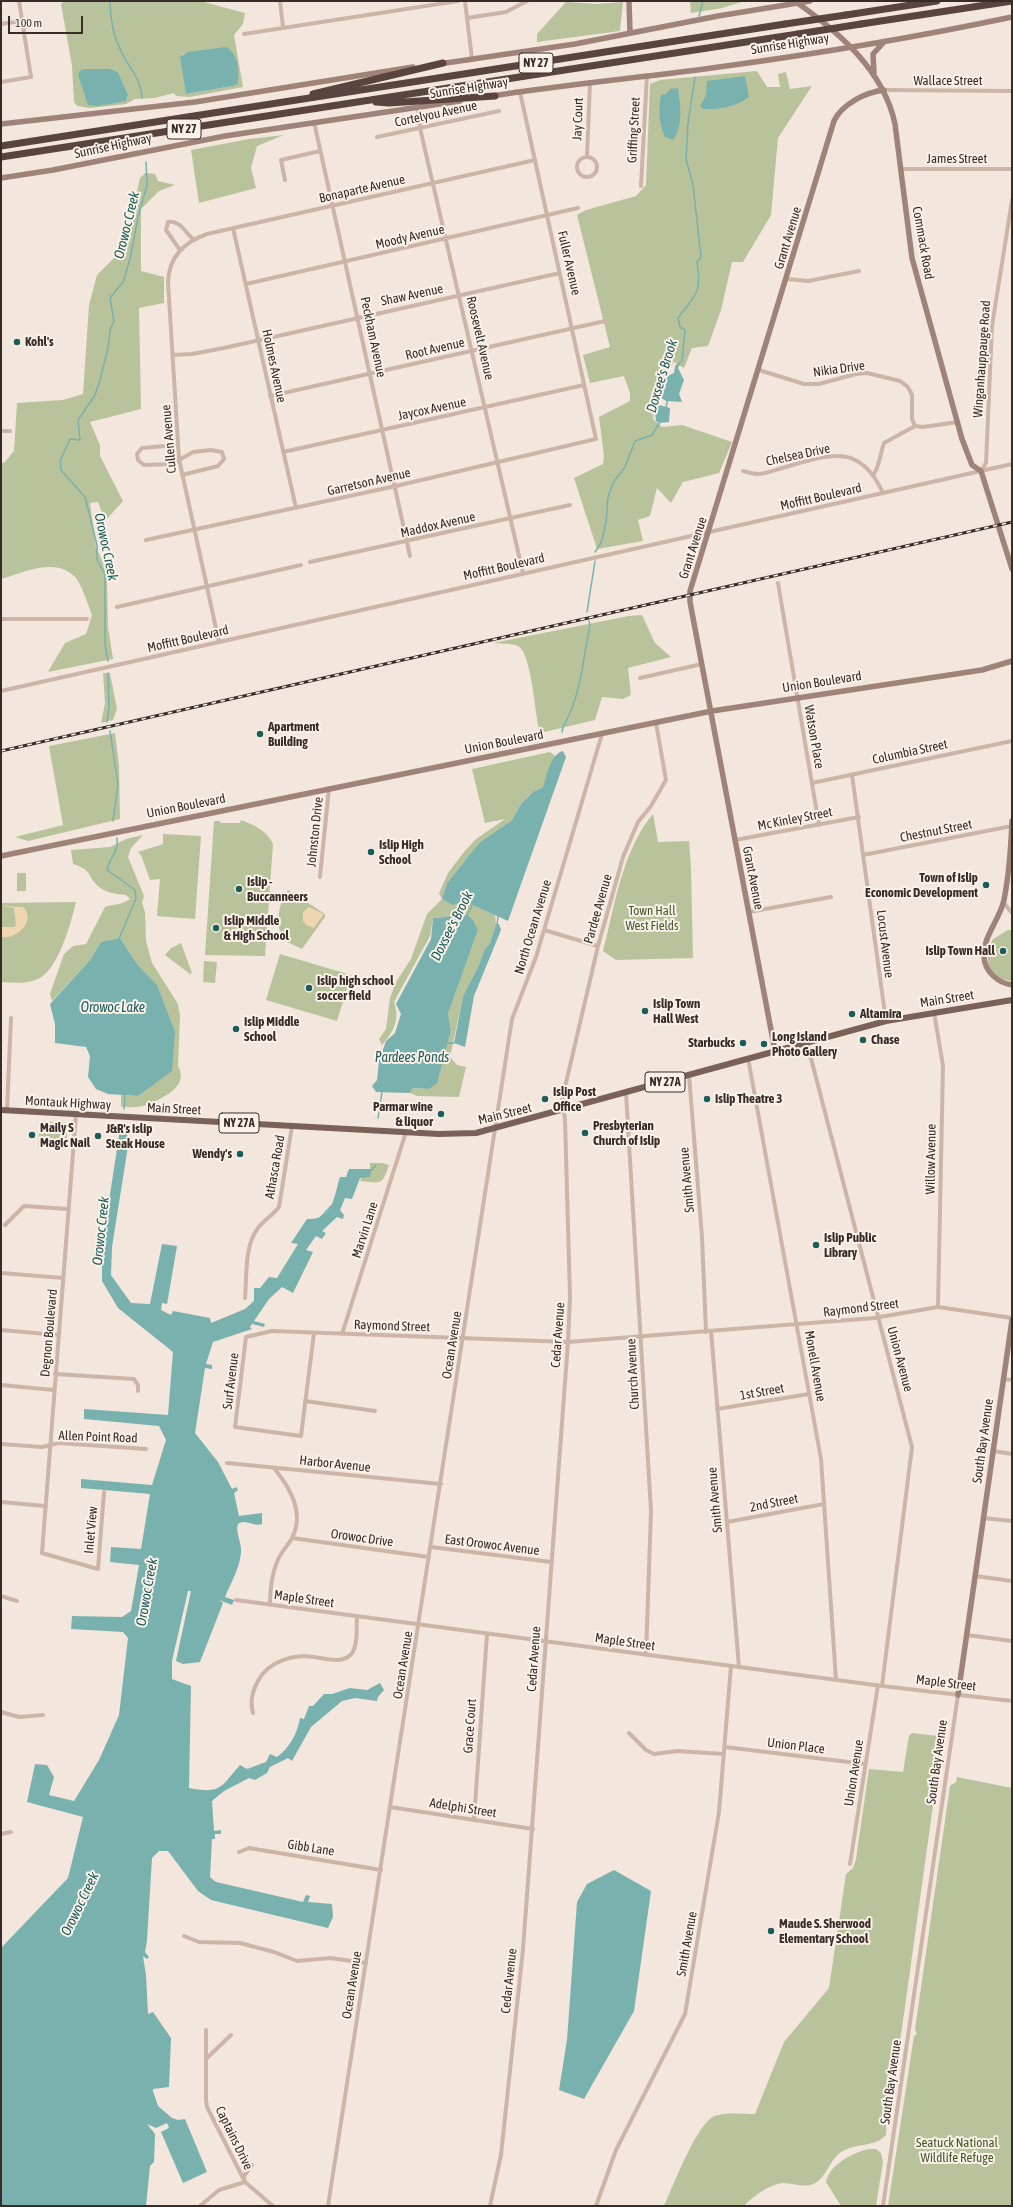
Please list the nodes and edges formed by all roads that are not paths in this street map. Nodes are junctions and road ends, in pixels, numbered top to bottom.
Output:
1 (20, 1) edge
2 (280, 1) edge
3 (458, 1) edge
4 (465, 1) edge
5 (527, 1) edge
6 (629, 1) edge
7 (765, 1) edge
8 (810, 1) edge
9 (937, 1) edge
10 (1012, 1) edge
11 (796, 2) edge
12 (760, 9) junction
13 (1012, 17) edge
14 (467, 18) junction
15 (22, 21) junction
16 (1, 24) edge
17 (283, 27) junction
18 (244, 34) dead end
19 (630, 34) junction
20 (884, 42) junction
21 (850, 47) junction
22 (472, 59) junction
23 (443, 63) junction
24 (874, 73) junction
25 (647, 75) junction
26 (1, 82) edge
27 (590, 82) junction
28 (884, 90) junction
29 (1012, 91) edge
30 (520, 92) junction
31 (495, 96) junction
32 (366, 101) junction
33 (286, 102) junction
34 (418, 108) junction
35 (499, 112) dead end
36 (314, 122) junction
37 (1, 124) edge
38 (420, 128) junction
39 (377, 137) dead end
40 (1, 146) edge
41 (320, 151) junction
42 (1, 157) edge
43 (587, 158) junction
44 (535, 160) junction
45 (901, 169) junction
46 (1012, 169) edge
47 (1, 178) edge
48 (285, 180) dead end
49 (434, 184) junction
50 (641, 186) dead end
51 (1012, 200) edge
52 (334, 206) junction
53 (578, 208) dead end
54 (548, 216) junction
55 (233, 228) junction
56 (193, 239) junction
57 (447, 239) junction
58 (180, 250) junction
59 (346, 262) junction
60 (859, 271) dead end
61 (560, 273) junction
62 (787, 280) junction
63 (246, 284) junction
64 (460, 295) junction
65 (358, 317) junction
66 (605, 321) dead end
67 (573, 329) junction
68 (258, 340) junction
69 (472, 351) junction
70 (173, 355) junction
71 (759, 370) junction
72 (371, 374) junction
73 (584, 385) junction
74 (270, 396) junction
75 (485, 407) junction
76 (958, 422) junction
77 (915, 426) junction
78 (383, 429) junction
79 (10, 431) dead end
80 (1, 432) edge
81 (596, 439) joint
82 (177, 445) junction
83 (283, 452) junction
84 (179, 459) junction
85 (497, 463) junction
86 (1012, 464) edge
87 (743, 471) dead end
88 (981, 471) junction
89 (874, 474) junction
90 (182, 475) junction
91 (396, 486) junction
92 (883, 493) junction
93 (570, 505) dead end
94 (296, 508) junction
95 (510, 519) junction
96 (194, 531) junction
97 (710, 532) junction
98 (146, 540) dead end
99 (408, 542) junction
100 (410, 556) dead end
101 (310, 562) dead end
102 (301, 565) dead end
103 (1012, 570) edge
104 (523, 573) junction
105 (778, 583) dead end
106 (207, 587) junction
107 (117, 607) dead end
108 (1, 619) edge
109 (86, 619) dead end
110 (219, 642) junction
111 (1012, 661) edge
112 (702, 664) junction
113 (640, 678) dead end
114 (1, 691) edge
115 (797, 697) junction
116 (712, 711) junction
117 (656, 723) junction
118 (602, 734) junction
119 (1012, 741) edge
120 (852, 775) junction
121 (812, 783) junction
122 (329, 788) junction
123 (859, 817) junction
124 (1012, 821) edge
125 (819, 825) junction
126 (1012, 826) edge
127 (735, 840) junction
128 (1012, 847) edge
129 (863, 855) junction
130 (1, 856) edge
131 (320, 878) dead end
132 (831, 897) dead end
133 (1003, 902) junction
134 (749, 912) junction
135 (1012, 913) edge
136 (544, 930) junction
137 (598, 946) junction
138 (1010, 985) edge
139 (1012, 990) edge
140 (1012, 1000) edge
141 (934, 1012) junction
142 (11, 1018) dead end
143 (886, 1021) junction
144 (807, 1043) junction
145 (775, 1052) junction
146 (748, 1058) junction
147 (689, 1075) junction
148 (626, 1093) junction
149 (4, 1110) edge
150 (563, 1110) junction
151 (76, 1114) junction
152 (134, 1118) joint
153 (292, 1126) junction
154 (496, 1128) junction
155 (406, 1132) junction
156 (68, 1209) junction
157 (5, 1225) dead end
158 (1, 1273) edge
159 (63, 1278) junction
160 (245, 1298) dead end
161 (938, 1307) junction
162 (879, 1318) junction
163 (1012, 1319) edge
164 (797, 1325) junction
165 (1, 1330) edge
166 (711, 1331) junction
167 (706, 1332) junction
168 (314, 1333) junction
169 (342, 1334) junction
170 (58, 1335) junction
171 (641, 1336) junction
172 (246, 1337) joint
173 (463, 1339) junction
174 (568, 1342) junction
175 (55, 1374) junction
176 (1003, 1379) junction
177 (1012, 1380) edge
178 (1, 1385) edge
179 (54, 1390) junction
180 (138, 1391) dead end
181 (809, 1394) junction
182 (305, 1401) junction
183 (717, 1409) junction
184 (375, 1411) dead end
185 (1, 1444) edge
186 (50, 1446) junction
187 (146, 1449) dead end
188 (993, 1451) junction
189 (1012, 1454) edge
190 (227, 1463) dead end
191 (274, 1468) junction
192 (441, 1484) junction
193 (104, 1492) dead end
194 (1, 1502) edge
195 (824, 1504) junction
196 (45, 1506) junction
197 (983, 1518) junction
198 (1012, 1521) edge
199 (727, 1522) junction
200 (292, 1538) junction
201 (431, 1547) junction
202 (42, 1553) joint
203 (429, 1558) junction
204 (551, 1562) junction
205 (975, 1576) junction
206 (1012, 1581) edge
207 (1, 1596) edge
208 (236, 1600) dead end
209 (17, 1601) dead end
210 (270, 1604) junction
211 (357, 1617) junction
212 (419, 1625) junction
213 (487, 1634) junction
214 (967, 1636) junction
215 (545, 1641) junction
216 (1012, 1641) edge
217 (646, 1655) junction
218 (731, 1666) junction
219 (739, 1667) junction
220 (836, 1680) junction
221 (880, 1686) junction
222 (958, 1695) junction
223 (1012, 1701) edge
224 (1, 1712) edge
225 (253, 1713) dead end
226 (43, 1715) dead end
227 (629, 1733) dead end
228 (725, 1747) junction
229 (724, 1754) junction
230 (865, 1764) junction
231 (390, 1807) junction
232 (474, 1820) junction
233 (533, 1829) junction
234 (11, 1832) dead end
235 (1, 1834) edge
236 (239, 1852) dead end
237 (850, 1864) dead end
238 (381, 1870) junction
239 (184, 1936) dead end
240 (366, 1963) junction
241 (206, 2030) dead end
242 (231, 2035) dead end
243 (206, 2059) junction
244 (252, 2165) dead end
245 (245, 2182) junction
246 (200, 2206) edge
247 (272, 2206) edge
248 (328, 2206) edge
249 (490, 2206) edge
250 (596, 2206) edge
251 (883, 2206) edge

1 - 15 street
2 - 17 street
3 - 17 street
4 - 14 street
5 - 14 street
6 - 19 main road
7 - 12 main road
8 - 11 main road
9 - 33 highway, Sunrise Highway / NY 27, bridge
10 - 32 highway, Sunrise Highway / NY 27, bridge
11 - 12 main road
11 - 21 main road, Commack Road
12 - 19 main road
13 - 20 main road, Sunrise Highway
14 - 22 street
15 - 16 street
15 - 26 street
17 - 18 street
19 - 22 main road
20 - 21 main road, Sunrise Highway
20 - 24 main road
21 - 24 main road, Commack Road
21 - 25 main road, Sunrise Highway
22 - 23 main road
23 - 33 highway
23 - 37 main road
24 - 28 main road, Commack Road
25 - 27 main road, Sunrise Highway
25 - 50 street, Griffing Street
27 - 30 main road, Sunrise Highway
27 - 43 street, Jay Court
28 - 29 street, Wallace Street
28 - 45 main road, Commack Road
28 - 62 main road, Grant Avenue
30 - 31 main road, Sunrise Highway
30 - 44 street, Fuller Avenue
31 - 32 highway
31 - 34 main road, Sunrise Highway
32 - 42 highway, Sunrise Highway / NY 27
33 - 40 highway, Sunrise Highway / NY 27
34 - 36 main road, Sunrise Highway
34 - 38 street, Roosevelt Avenue
35 - 38 street, Cortelyou Avenue
36 - 41 street, Peckham Avenue
36 - 47 main road, Sunrise Highway
38 - 39 street, Cortelyou Avenue
38 - 49 street, Roosevelt Avenue
41 - 48 street
41 - 52 street, Peckham Avenue
43 - 43 street, Jay Court
44 - 49 street, Bonaparte Avenue
44 - 54 street, Fuller Avenue
45 - 46 street, James Street
45 - 76 main road, Commack Road
49 - 52 street, Bonaparte Avenue
49 - 57 street, Roosevelt Avenue
51 - 88 street, Winganhauppauge Road
52 - 55 street, Bonaparte Avenue
52 - 59 street, Peckham Avenue
53 - 54 street, Moody Avenue
54 - 57 street, Moody Avenue
54 - 61 street, Fuller Avenue
55 - 56 street, Bonaparte Avenue
55 - 63 street, Holmes Avenue
56 - 58 street, Cullen Avenue
56 - 58 street
57 - 59 street, Moody Avenue
57 - 64 street, Roosevelt Avenue
58 - 70 street, Cullen Avenue
59 - 63 street, Moody Avenue
59 - 65 street, Peckham Avenue
60 - 62 street
61 - 64 street, Shaw Avenue
61 - 67 street, Fuller Avenue
62 - 71 main road, Grant Avenue
63 - 68 street, Holmes Avenue
64 - 65 street, Shaw Avenue
64 - 69 street, Roosevelt Avenue
65 - 68 street, Shaw Avenue
65 - 72 street, Peckham Avenue
66 - 67 street, Root Avenue
67 - 69 street, Root Avenue
67 - 73 street, Fuller Avenue
68 - 70 street, Shaw Avenue
68 - 74 street, Holmes Avenue
69 - 72 street, Root Avenue
69 - 75 street, Roosevelt Avenue
70 - 82 street, Cullen Avenue
71 - 77 street, Nikia Drive
71 - 97 main road, Grant Avenue
72 - 74 street, Root Avenue
72 - 78 street, Peckham Avenue
73 - 75 street, Jaycox Avenue
73 - 81 street, Fuller Avenue
74 - 83 street, Holmes Avenue
75 - 78 street, Jaycox Avenue
75 - 85 street, Roosevelt Avenue
76 - 77 street
76 - 88 main road, Commack Road
77 - 89 street
78 - 83 street, Jaycox Avenue
78 - 91 street, Peckham Avenue
79 - 80 street
81 - 85 street, Garretson Avenue
82 - 84 street, Cullen Avenue
82 - 84 street
83 - 94 street, Holmes Avenue
84 - 90 street, Cullen Avenue
84 - 90 street
85 - 91 street, Garretson Avenue
85 - 95 street, Roosevelt Avenue
86 - 88 street, Moffitt Boulevard
87 - 89 street, Chelsea Drive
88 - 92 street, Moffitt Boulevard
88 - 103 main road, Commack Road
89 - 92 street, Chelsea Drive
90 - 96 street, Cullen Avenue
91 - 94 street, Garretson Avenue
91 - 99 street, Peckham Avenue
92 - 97 street, Moffitt Boulevard
93 - 95 street, Maddox Avenue
94 - 96 street, Garretson Avenue
95 - 99 street, Maddox Avenue
95 - 104 street, Roosevelt Avenue
96 - 98 street, Garretson Avenue
96 - 106 street, Cullen Avenue
97 - 104 street, Moffitt Boulevard
97 - 112 main road, Grant Avenue
99 - 100 street, Peckham Avenue
99 - 101 street, Maddox Avenue
102 - 106 street
104 - 110 street, Moffitt Boulevard
105 - 115 street, Watson Place
106 - 107 street
106 - 110 street, Cullen Avenue
108 - 109 street
110 - 114 street, Moffitt Boulevard
111 - 115 main road, Union Boulevard
112 - 113 street
112 - 116 main road, Grant Avenue
115 - 116 main road, Union Boulevard
115 - 121 street, Watson Place
116 - 117 main road, Union Boulevard
116 - 127 main road, Grant Avenue
117 - 118 main road, Union Boulevard
117 - 137 street, Pardee Avenue
118 - 122 main road, Union Boulevard
118 - 136 street, North Ocean Avenue
119 - 120 street, Columbia Street
120 - 121 street, Columbia Street
120 - 123 street, Locust Avenue
121 - 125 street, Watson Place
122 - 130 main road, Union Boulevard
122 - 131 street, Johnston Drive
123 - 125 street, Mc Kinley Street
123 - 129 street, Locust Avenue
124 - 126 main road
125 - 127 street, Mc Kinley Street
126 - 128 main road
126 - 129 street, Chestnut Street
127 - 134 main road, Grant Avenue
128 - 133 main road
129 - 143 street, Locust Avenue
132 - 134 street
133 - 135 street
133 - 138 main road
134 - 145 main road, Grant Avenue
136 - 137 street
136 - 154 street, North Ocean Avenue
137 - 150 street, Pardee Avenue
138 - 139 main road
140 - 141 main road, Main Street / NY 27A
141 - 143 main road, Main Street / NY 27A
141 - 161 street, Willow Avenue
142 - 149 street
143 - 144 main road, Main Street / NY 27A
144 - 145 main road, Main Street / NY 27A
144 - 162 street, Union Avenue
145 - 146 main road, Main Street / NY 27A
146 - 147 main road, Main Street / NY 27A
146 - 164 street, Monell Avenue
147 - 148 main road, Main Street / NY 27A
147 - 167 street, Smith Avenue
148 - 150 main road, Main Street / NY 27A
148 - 171 street, Church Avenue
149 - 151 main road, Montauk Highway
150 - 154 main road, Main Street / NY 27A
150 - 174 street, Cedar Avenue
151 - 152 main road, Montauk Highway
151 - 156 street, Degnon Boulevard
152 - 153 main road, Main Street / NY 27A
153 - 155 main road, Main Street / NY 27A
153 - 160 street, Athasca Road
154 - 155 main road, Main Street / NY 27A
154 - 173 street, Ocean Avenue
155 - 169 street, Marvin Lane
156 - 157 street
156 - 159 street, Degnon Boulevard
158 - 159 street
159 - 170 street, Degnon Boulevard
161 - 162 street, Raymond Street
161 - 163 street, Raymond Street
162 - 164 street, Raymond Street
162 - 221 street, Union Avenue
163 - 176 main road, South Bay Avenue
164 - 166 street, Raymond Street
164 - 181 street, Monell Avenue
165 - 170 street
166 - 167 street, Raymond Street
166 - 183 street, Smith Avenue
167 - 171 street, Raymond Street
168 - 169 street, Raymond Street
168 - 172 street, Raymond Street
168 - 182 street
169 - 173 street, Raymond Street
170 - 175 street, Degnon Boulevard
171 - 174 street, Raymond Street
171 - 217 street, Church Avenue
172 - 182 street, Surf Avenue
173 - 174 street, Raymond Street
173 - 192 street, Ocean Avenue
174 - 204 street, Cedar Avenue
175 - 179 street, Degnon Boulevard
175 - 180 street
176 - 177 street
176 - 188 main road, South Bay Avenue
178 - 179 street
179 - 186 street, Degnon Boulevard
181 - 183 street, 1st Street
181 - 195 street, Monell Avenue
182 - 184 street
183 - 199 street, Smith Avenue
185 - 186 street, Allen Point Road
186 - 187 street, Allen Point Road
186 - 196 street, Degnon Boulevard
188 - 189 street
188 - 197 main road, South Bay Avenue
190 - 191 street, Harbor Avenue
191 - 192 street, Harbor Avenue
191 - 200 street
192 - 201 street, Ocean Avenue
193 - 202 street, Inlet View
194 - 196 street
195 - 199 street, 2nd Street
195 - 220 street, Monell Avenue
196 - 202 street, Degnon Boulevard
197 - 198 street
197 - 205 main road, South Bay Avenue
199 - 219 street, Smith Avenue
200 - 203 street, Orowoc Drive
200 - 210 street
201 - 203 street, Ocean Avenue
201 - 204 street, East Orowoc Avenue
203 - 212 street, Ocean Avenue
204 - 215 street, Cedar Avenue
205 - 206 street
205 - 214 main road, South Bay Avenue
207 - 209 street
208 - 210 street, Maple Street
210 - 211 street, Maple Street
211 - 212 street, Maple Street
211 - 225 street
212 - 213 street, Maple Street
212 - 231 street, Ocean Avenue
213 - 215 street, Maple Street
213 - 232 street, Grace Court
214 - 216 street
214 - 222 main road, South Bay Avenue
215 - 217 street, Maple Street
215 - 233 street, Cedar Avenue
217 - 218 street, Maple Street
218 - 219 street, Maple Street
218 - 228 street, Smith Avenue
219 - 220 street, Maple Street
220 - 221 street, Maple Street
221 - 222 street, Maple Street
221 - 230 street, Union Avenue
222 - 223 street, Maple Street
222 - 251 street, South Bay Avenue
224 - 226 street
227 - 229 street
228 - 229 street, Smith Avenue
228 - 230 street, Union Place
229 - 250 street, Smith Avenue
230 - 237 street, Union Avenue
231 - 232 street, Adelphi Street
231 - 238 street, Ocean Avenue
232 - 233 street, Adelphi Street
233 - 249 street, Cedar Avenue
234 - 235 street
236 - 238 street, Gibb Lane
238 - 240 street, Ocean Avenue
239 - 240 street
240 - 248 street, Ocean Avenue
241 - 243 street, Captains Drive
242 - 243 street
243 - 245 street, Captains Drive
244 - 245 street, Captains Drive
245 - 246 street, Captains Drive
245 - 247 street, Captains Drive

